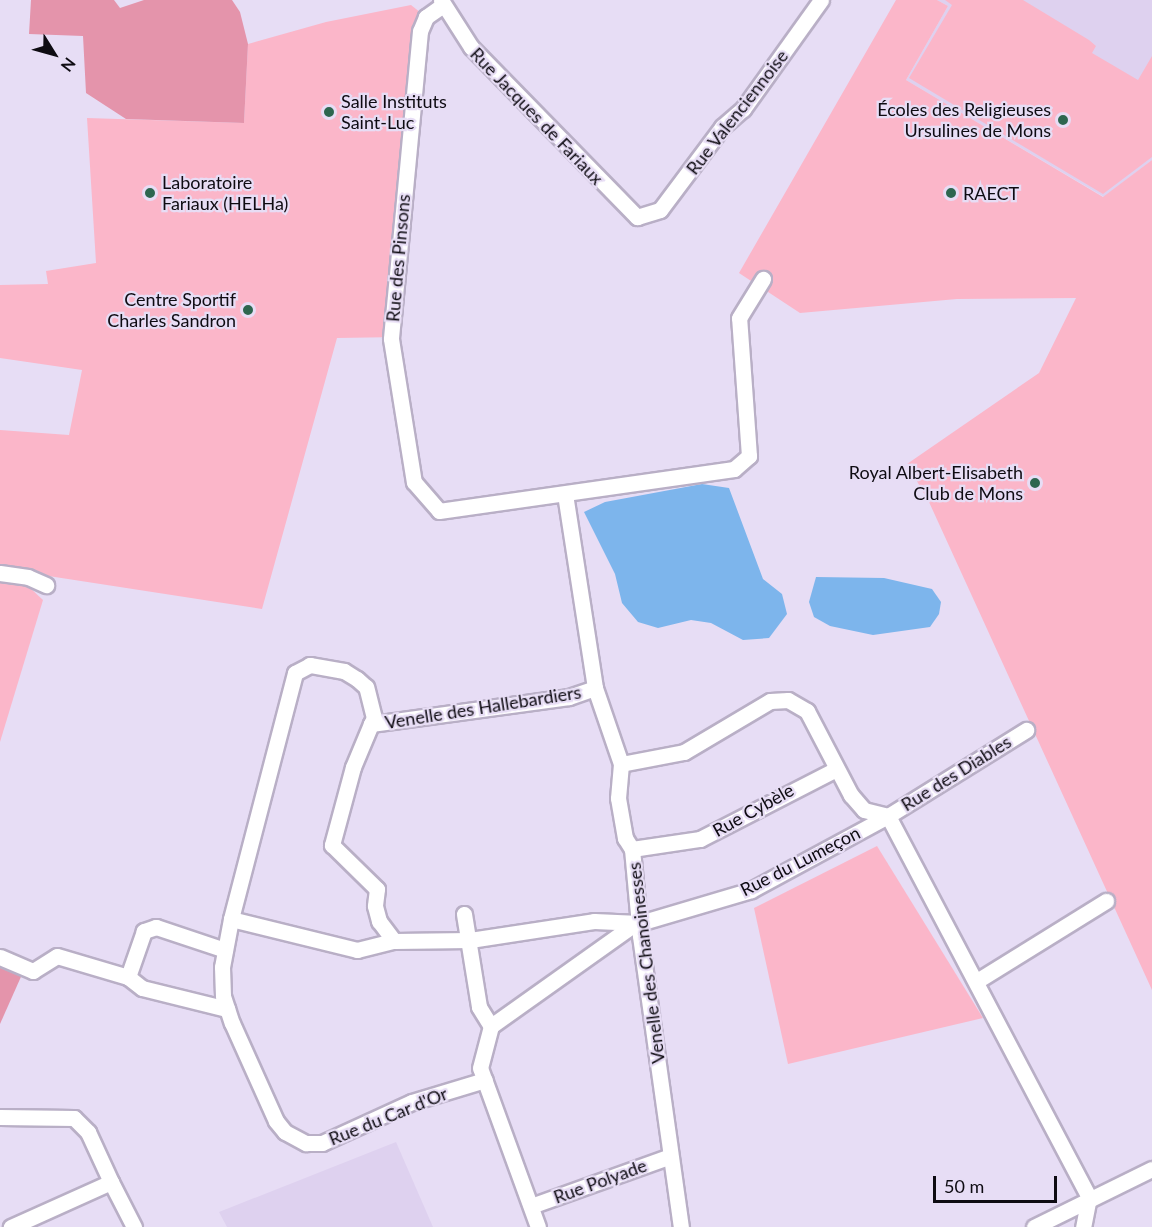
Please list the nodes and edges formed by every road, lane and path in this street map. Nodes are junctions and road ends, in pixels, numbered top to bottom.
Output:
1 (822, 0) edge
2 (442, 2) edge
3 (646, 217) joint
4 (763, 279) dead end
5 (565, 494) junction
6 (0, 573) edge
7 (46, 585) dead end
8 (295, 673) joint
9 (595, 688) junction
10 (371, 724) junction
11 (1026, 730) dead end
12 (621, 764) junction
13 (836, 769) junction
14 (888, 816) junction
15 (632, 849) junction
16 (1106, 901) dead end
17 (464, 914) dead end
18 (231, 920) junction
19 (639, 924) junction
20 (470, 940) junction
21 (394, 941) junction
22 (225, 950) junction
23 (0, 957) edge
24 (128, 977) junction
25 (977, 981) junction
26 (227, 1009) junction
27 (491, 1026) junction
28 (485, 1080) junction
29 (0, 1117) edge
30 (668, 1157) junction
31 (1152, 1169) edge
32 (111, 1182) junction
33 (1089, 1197) junction
34 (531, 1206) junction
35 (11, 1227) edge
36 (134, 1227) edge
37 (538, 1227) edge
38 (681, 1227) edge
39 (1034, 1227) edge
40 (1083, 1227) edge

1 - 3 street, Rue Valenciennoise
2 - 3 street, Rue Jacques de Fariaux
2 - 5 street, Rue des Pinsons
4 - 5 street
5 - 9 street, Venelle des Chanoinesses
6 - 7 street
8 - 10 street, Venelle des Hallebardiers
8 - 18 street, Rue du Car d'Or
9 - 10 street, Venelle des Hallebardiers
9 - 12 street, Venelle des Chanoinesses
10 - 21 street, Venelle des Hallebardiers
11 - 14 street, Rue des Diables
12 - 13 street, Rue des Diables
12 - 15 street, Venelle des Chanoinesses
13 - 14 street, Rue des Diables
13 - 15 street, Rue Cybèle
14 - 19 street, Rue du Lumeçon
14 - 25 street
15 - 19 street, Venelle des Chanoinesses
16 - 25 street
17 - 20 street
18 - 21 street
18 - 22 street, Rue du Car d'Or
19 - 20 street
19 - 27 street, Rue du Lumeçon
19 - 30 street, Venelle des Chanoinesses
20 - 21 street
20 - 27 street
22 - 24 street
22 - 26 street, Rue du Car d'Or
23 - 24 street
24 - 26 street
25 - 33 street
26 - 28 street, Rue du Car d'Or
27 - 28 street
28 - 34 street
29 - 32 street
30 - 34 street, Rue Polyade
30 - 38 street, Venelle des Chanoinesses
31 - 33 street
32 - 35 street
32 - 36 street
33 - 39 street
33 - 40 street
34 - 37 street

